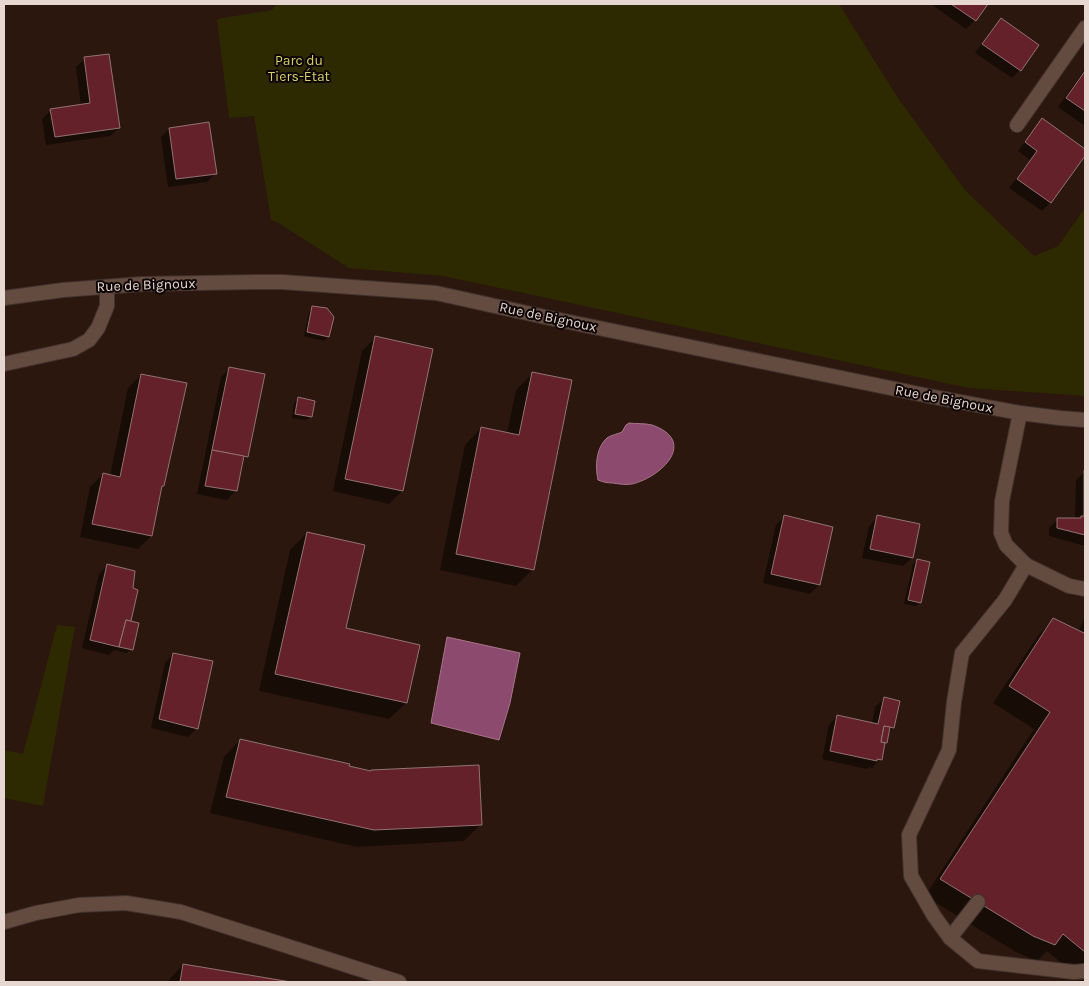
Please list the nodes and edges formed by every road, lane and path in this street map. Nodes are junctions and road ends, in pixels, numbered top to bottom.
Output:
1 (1085, 28) edge
2 (1016, 126) dead end
3 (107, 287) junction
4 (4, 298) edge
5 (4, 364) edge
6 (1020, 413) junction
7 (1085, 420) edge
8 (1026, 565) junction
9 (1085, 589) edge
10 (978, 902) dead end
11 (4, 922) edge
12 (950, 938) junction
13 (1085, 971) edge
14 (399, 982) edge

1 - 2 street
3 - 4 street, Rue de Bignoux
3 - 5 street
3 - 6 street, Rue de Bignoux
6 - 7 street, Rue de Bignoux
6 - 8 street
8 - 9 street
8 - 12 street
10 - 12 street
11 - 14 street
12 - 13 street

